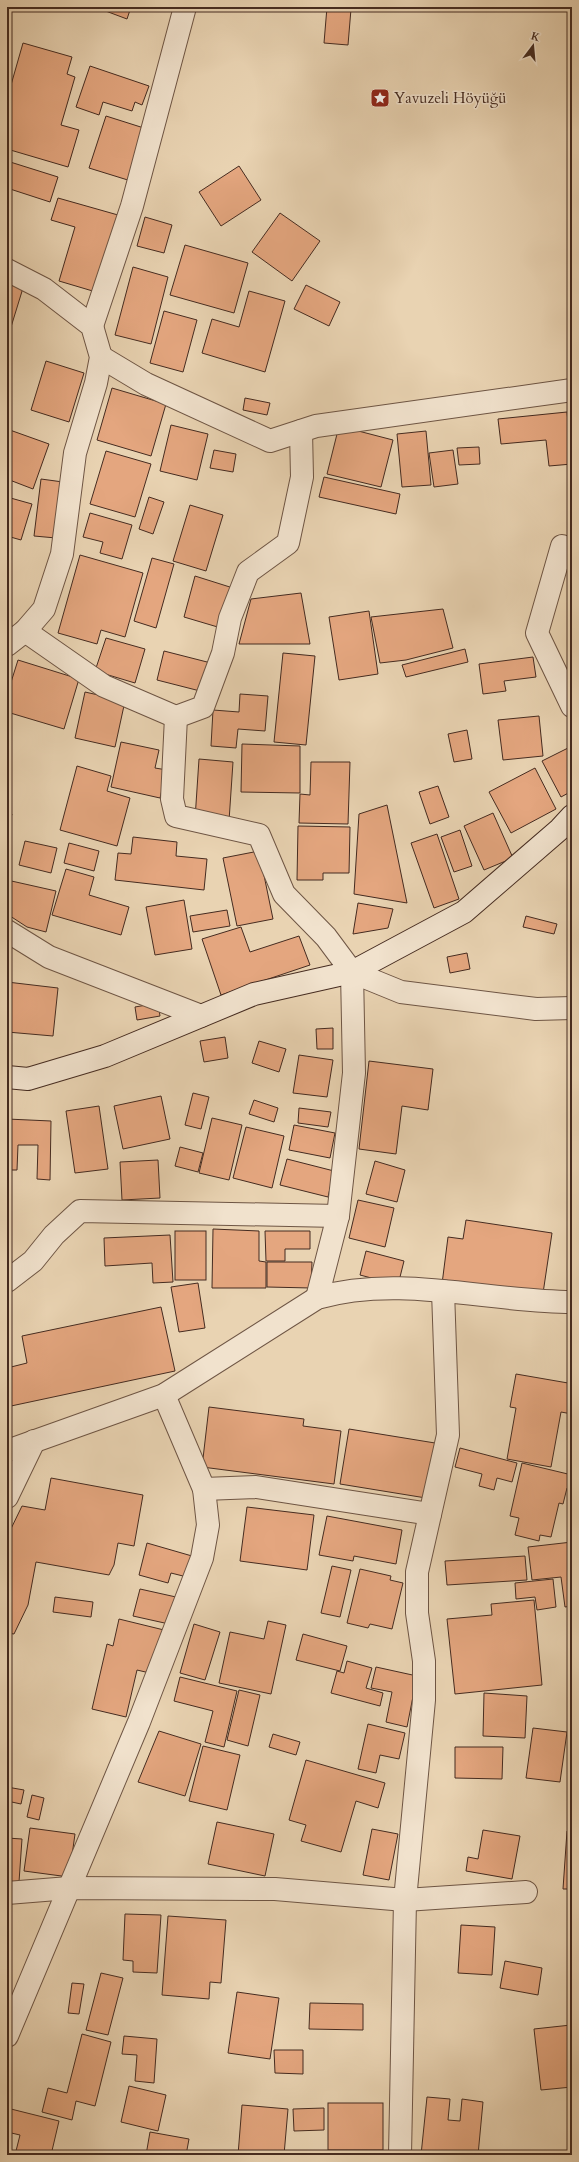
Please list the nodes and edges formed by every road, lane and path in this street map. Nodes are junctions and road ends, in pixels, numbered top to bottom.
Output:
1 (185, 7) edge
2 (7, 270) edge
3 (92, 326) junction
4 (101, 357) junction
5 (572, 390) edge
6 (301, 431) junction
7 (562, 546) dead end
8 (25, 631) junction
9 (7, 645) edge
10 (572, 706) edge
11 (176, 717) junction
12 (572, 816) edge
13 (7, 931) edge
14 (352, 972) junction
15 (572, 1008) edge
16 (201, 1016) junction
17 (7, 1077) edge
18 (338, 1216) junction
19 (7, 1281) edge
20 (443, 1290) junction
21 (317, 1298) junction
22 (572, 1302) edge
23 (164, 1394) junction
24 (34, 1441) junction
25 (7, 1451) edge
26 (204, 1488) junction
27 (7, 1497) edge
28 (430, 1514) junction
29 (69, 1888) junction
30 (526, 1892) dead end
31 (7, 1893) edge
32 (405, 1900) junction
33 (7, 2036) edge
34 (400, 2155) edge

1 - 3 street
2 - 3 street
3 - 4 street
4 - 6 street
4 - 8 street
5 - 6 street
6 - 11 street
7 - 10 street
8 - 9 street
8 - 11 street
11 - 14 street
12 - 14 street
13 - 16 street
14 - 15 street
14 - 16 street
14 - 18 street
16 - 17 street
18 - 19 street
18 - 21 street
20 - 21 street
20 - 22 street
20 - 28 street
21 - 23 street
23 - 24 street
23 - 26 street
24 - 25 street
24 - 27 street
26 - 28 street
26 - 29 street
28 - 32 street
29 - 31 street
29 - 32 street
29 - 33 street
30 - 32 street
32 - 34 street

